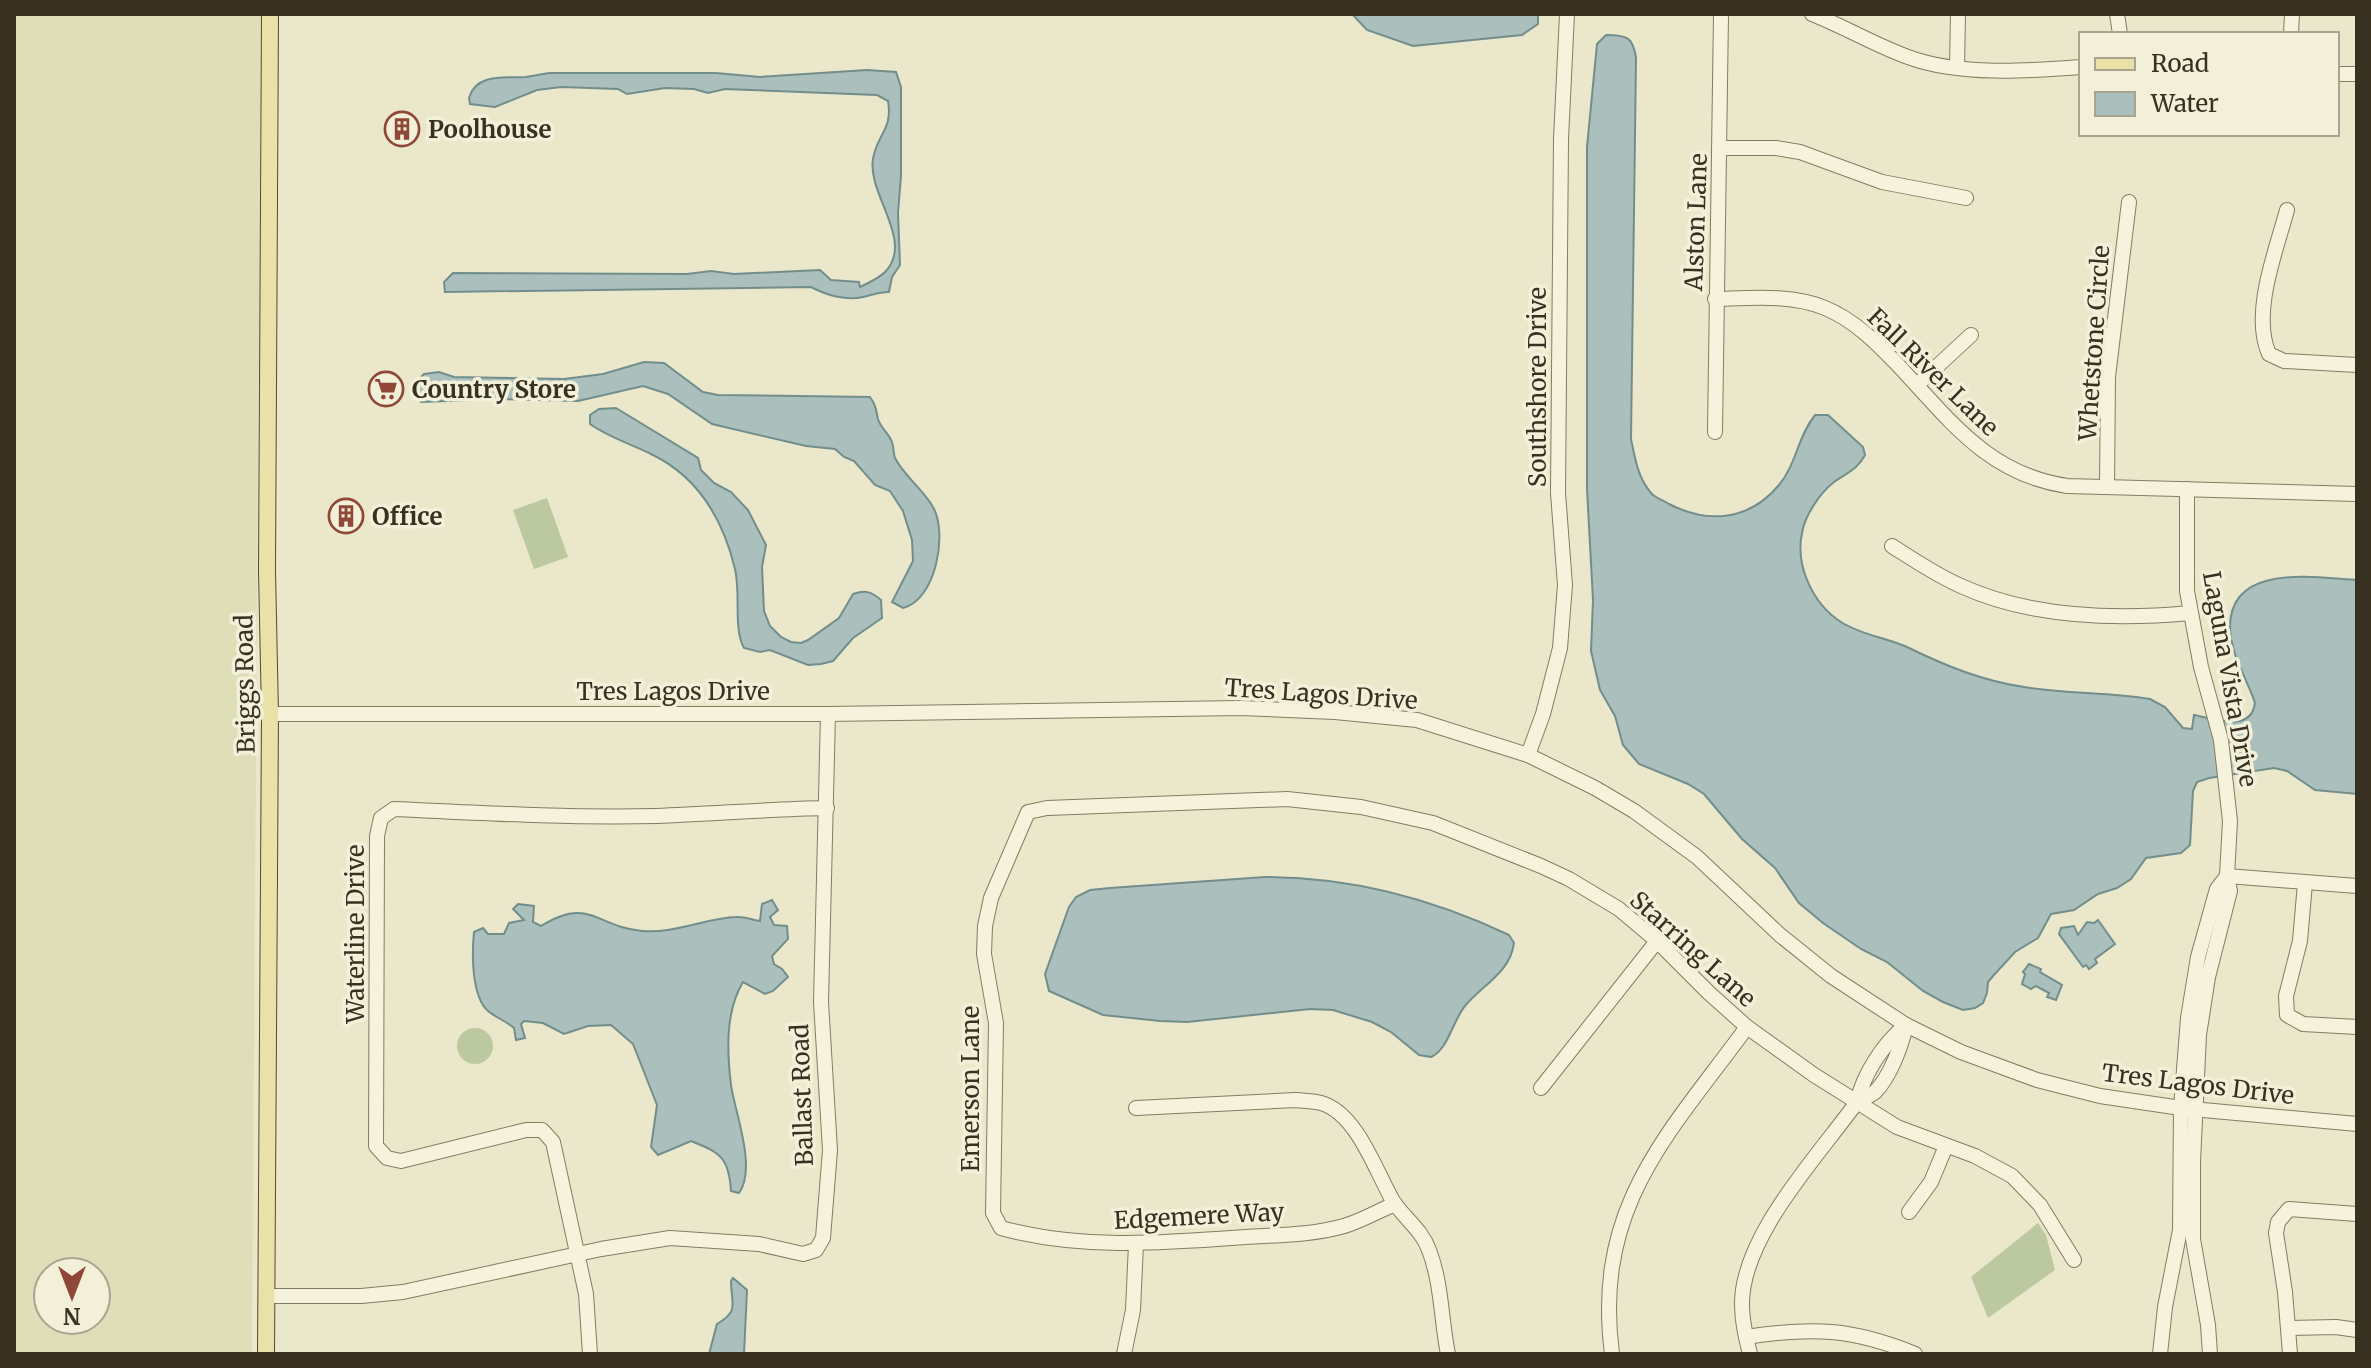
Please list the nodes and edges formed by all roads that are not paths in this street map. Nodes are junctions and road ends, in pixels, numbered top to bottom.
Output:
1 (270, 14) edge
2 (1567, 14) edge
3 (1721, 14) edge
4 (1958, 14) edge
5 (1820, 16) edge
6 (1957, 67) junction
7 (2079, 67) edge
8 (1720, 148) junction
9 (1966, 198) dead end
10 (2129, 202) dead end
11 (2287, 210) dead end
12 (1715, 299) junction
13 (1971, 335) dead end
14 (2357, 365) edge
15 (1917, 385) junction
16 (1715, 432) dead end
17 (2107, 487) junction
18 (2187, 489) junction
19 (2357, 494) edge
20 (1892, 546) dead end
21 (2190, 613) junction
22 (270, 714) junction
23 (828, 714) junction
24 (1528, 755) junction
25 (827, 808) junction
26 (1028, 812) joint
27 (2227, 876) junction
28 (2305, 883) junction
29 (2357, 886) edge
30 (1657, 941) junction
31 (1906, 1025) junction
32 (1747, 1027) junction
33 (2357, 1027) edge
34 (1541, 1088) dead end
35 (1857, 1102) junction
36 (1136, 1108) dead end
37 (2188, 1108) junction
38 (2357, 1124) edge
39 (1946, 1146) junction
40 (1395, 1204) junction
41 (1909, 1212) dead end
42 (2357, 1214) edge
43 (1001, 1228) joint
44 (1136, 1244) junction
45 (577, 1254) junction
46 (2074, 1260) dead end
47 (266, 1296) junction
48 (2289, 1328) junction
49 (2357, 1330) edge
50 (1746, 1337) junction
51 (266, 1354) edge
52 (590, 1354) edge
53 (1124, 1354) edge
54 (1448, 1354) edge
55 (1612, 1354) edge
56 (1750, 1354) edge
57 (1915, 1354) edge
58 (2160, 1354) edge
59 (2210, 1354) edge
60 (2290, 1354) edge

1 - 22 main road, Briggs Road
2 - 24 street, Southshore Drive
3 - 8 street, Alston Lane
4 - 6 street
5 - 6 street
6 - 7 street
8 - 9 street
8 - 12 street, Alston Lane
10 - 17 street, Whetstone Circle
11 - 14 street
12 - 15 street, Fall River Lane
12 - 16 street, Alston Lane
13 - 15 street
15 - 17 street, Fall River Lane
17 - 18 street, Fall River Lane
18 - 19 street, Fall River Lane
18 - 21 street, Laguna Vista Drive
20 - 21 street
21 - 27 street, Laguna Vista Drive
22 - 23 street, Tres Lagos Drive
22 - 47 main road, Briggs Road
23 - 24 street, Tres Lagos Drive
23 - 25 street, Ballast Road
24 - 31 street, Tres Lagos Drive
25 - 45 street, Ballast Road
25 - 45 street, Waterline Drive
26 - 30 street, Starring Lane
26 - 43 street, Emerson Lane
27 - 28 street
27 - 37 street, Laguna Vista Drive
28 - 29 street
28 - 33 street
30 - 32 street, Starring Lane
30 - 34 street
31 - 35 street
31 - 37 street, Tres Lagos Drive
32 - 35 street, Starring Lane
32 - 55 street
35 - 39 street, Starring Lane
35 - 50 street
36 - 40 street
37 - 38 street, Tres Lagos Drive
37 - 58 street, Laguna Vista Drive
37 - 59 street, Laguna Vista Drive
39 - 41 street
39 - 46 street, Starring Lane
40 - 44 street, Edgemere Way
40 - 54 street
42 - 48 street
43 - 44 street, Edgemere Way
44 - 53 street
45 - 47 street, Ballast Road
45 - 52 street
47 - 51 main road, Briggs Road
48 - 49 street
48 - 60 street
50 - 56 street
50 - 57 street

